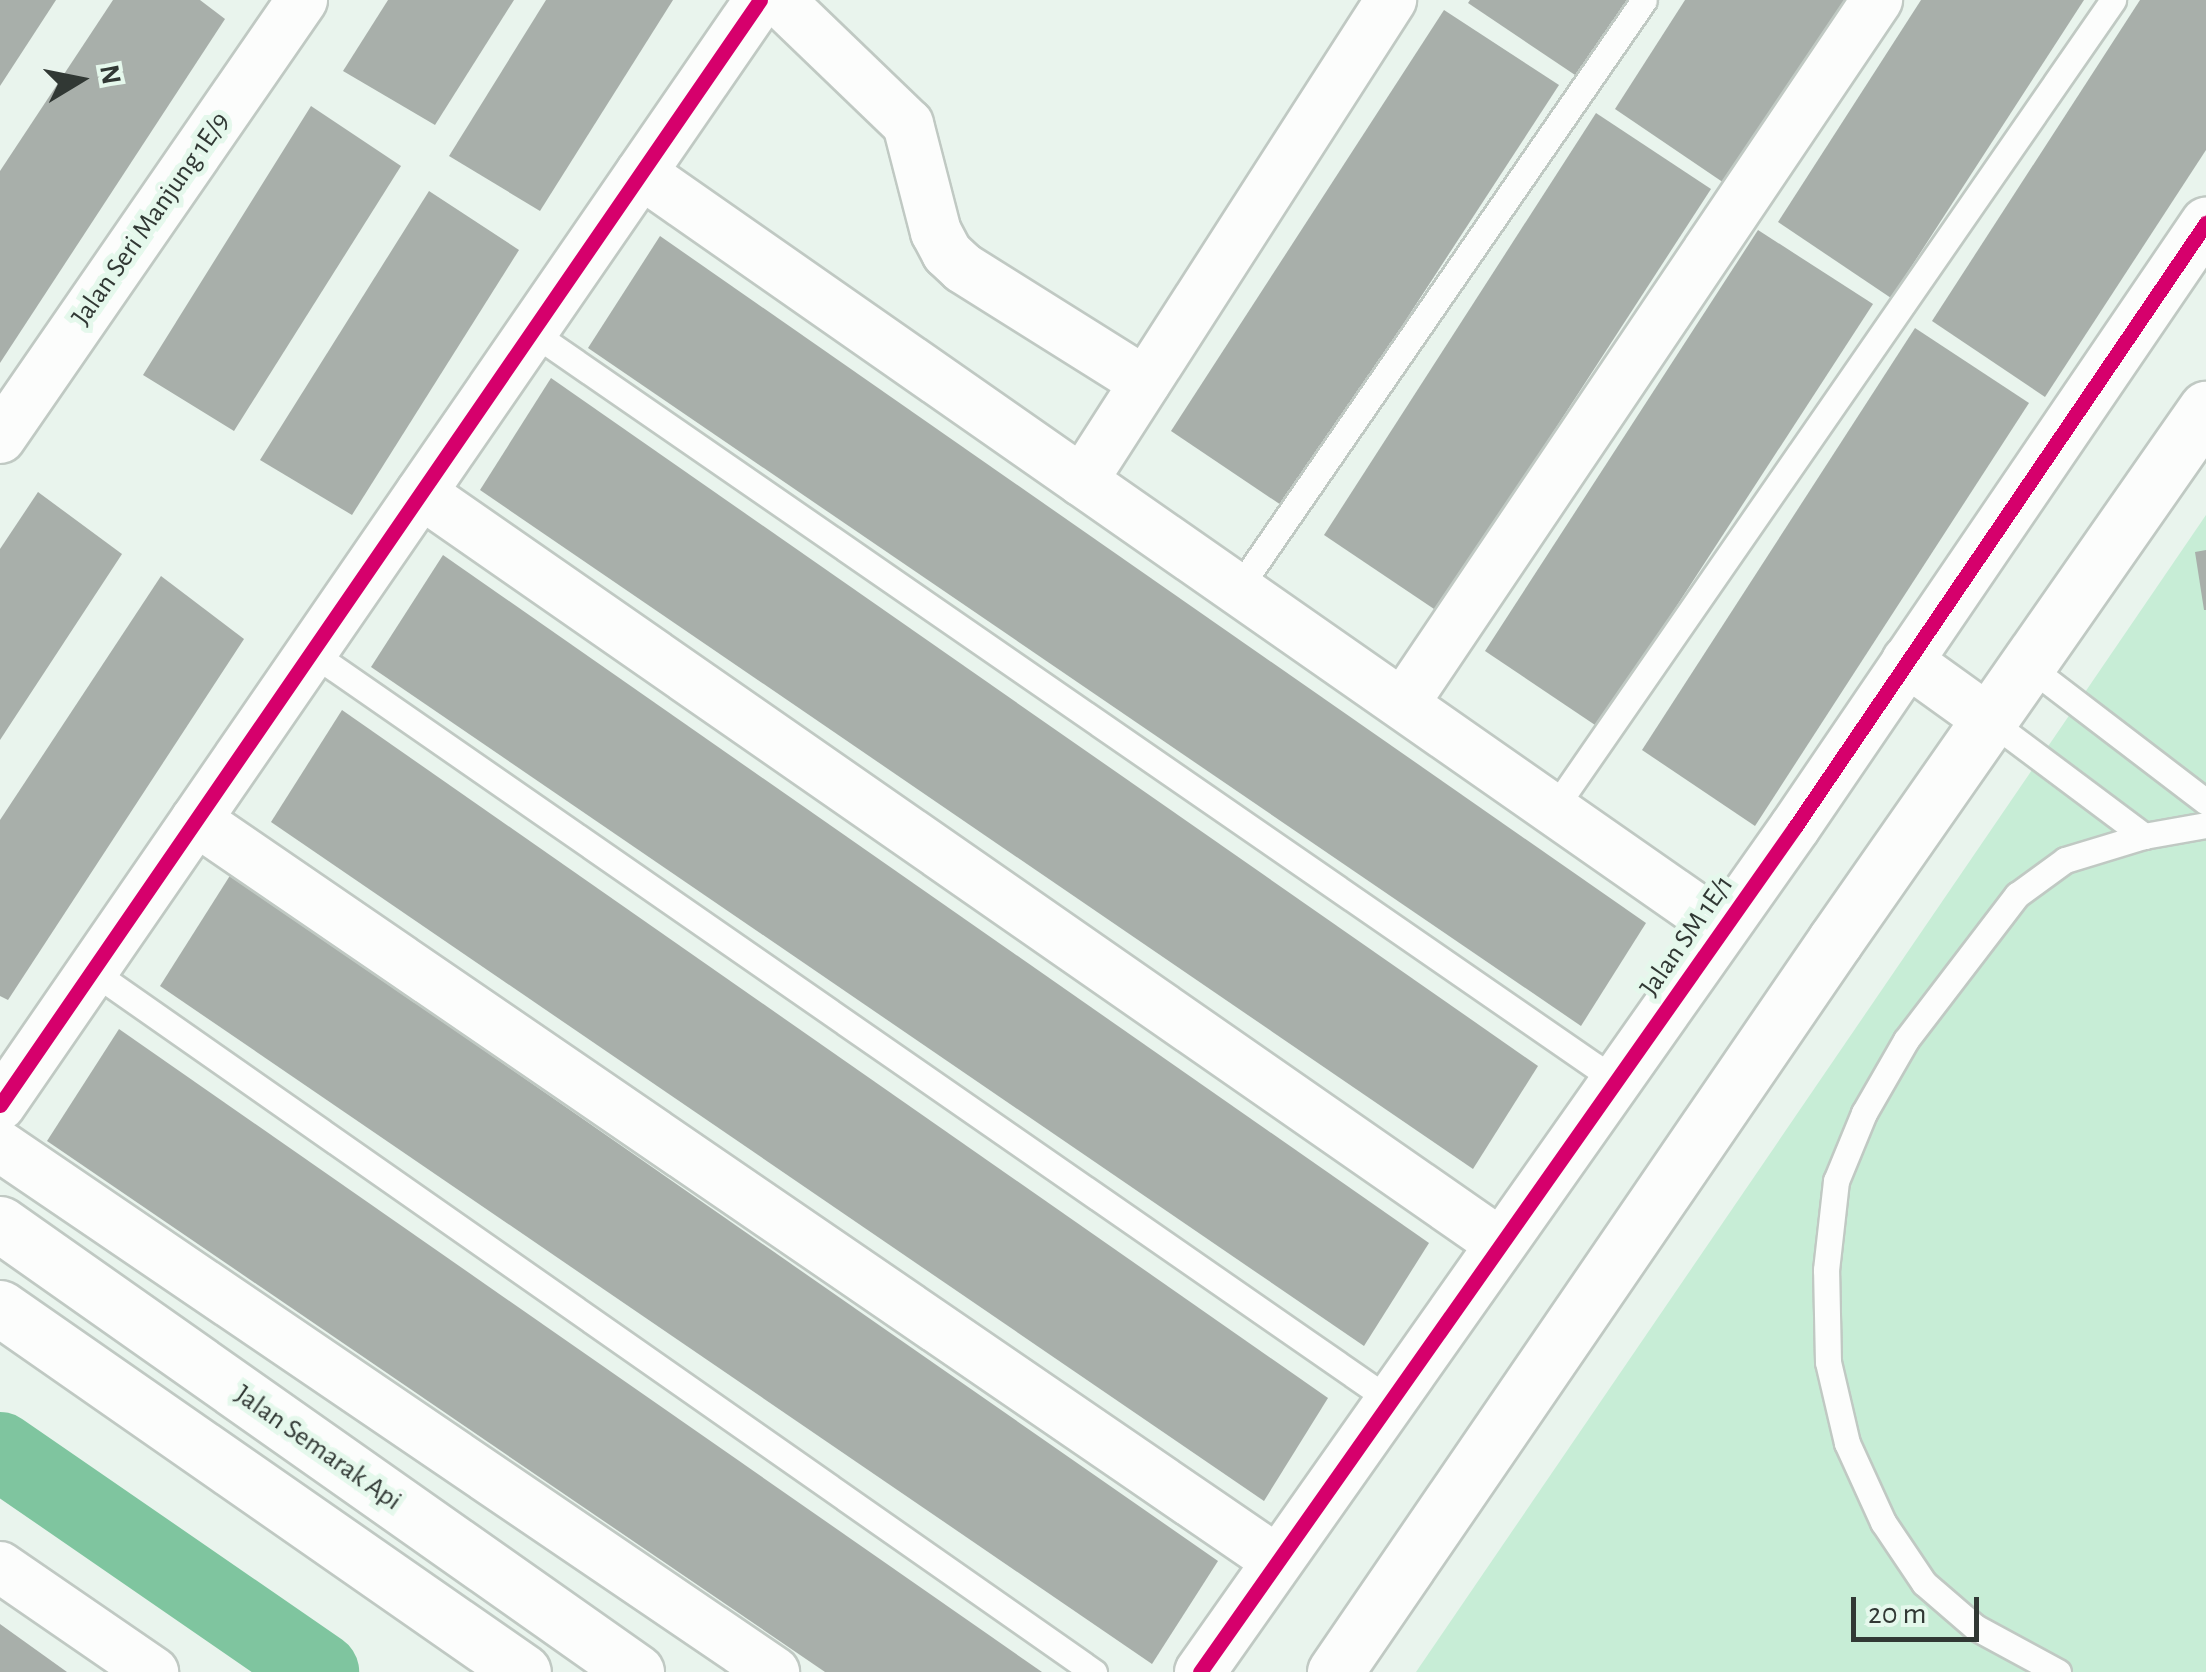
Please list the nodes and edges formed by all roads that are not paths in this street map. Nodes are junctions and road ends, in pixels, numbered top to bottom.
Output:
1 (302, 0) edge
2 (760, 0) edge
3 (779, 0) edge
4 (1644, 0) edge
5 (1878, 0) edge
6 (2113, 0) edge
7 (1367, 8) edge
8 (641, 173) junction
9 (2206, 223) edge
10 (532, 332) junction
11 (1145, 382) junction
12 (2206, 410) edge
13 (0, 438) edge
14 (1082, 480) junction
15 (421, 494) junction
16 (1238, 589) junction
17 (311, 652) junction
18 (1908, 661) junction
19 (2027, 665) junction
20 (1403, 704) junction
21 (1990, 720) junction
22 (2206, 802) edge
23 (1553, 810) junction
24 (196, 820) junction
25 (2206, 825) edge
26 (2144, 836) junction
27 (1723, 928) junction
28 (92, 971) junction
29 (1616, 1080) junction
30 (0, 1104) edge
31 (0, 1146) edge
32 (0, 1224) edge
33 (1501, 1244) junction
34 (0, 1308) edge
35 (1391, 1400) junction
36 (1278, 1561) junction
37 (0, 1567) edge
38 (153, 1672) edge
39 (523, 1672) edge
40 (636, 1672) edge
41 (774, 1672) edge
42 (1094, 1672) edge
43 (1200, 1672) edge
44 (1335, 1672) edge
45 (2058, 1672) edge

1 - 13 street, Jalan Seri Manjung 1E/9
2 - 8 street
3 - 11 street
4 - 16 lane
5 - 20 street
6 - 23 lane
7 - 11 street
8 - 10 street
8 - 14 street
9 - 18 street, Jalan SM 1E/1
10 - 15 street
10 - 29 lane
11 - 14 street
12 - 19 street
14 - 16 street
15 - 17 street
15 - 33 street
16 - 20 street
17 - 24 street
17 - 35 lane
18 - 21 street
18 - 27 street, Jalan SM 1E/1
19 - 21 street
19 - 22 lane
20 - 23 street
21 - 26 lane
21 - 44 street
23 - 27 street
24 - 28 street
24 - 36 street
25 - 26 lane
26 - 45 lane
27 - 29 street, Jalan SM 1E/1
28 - 30 street
28 - 42 lane
29 - 33 street, Jalan SM 1E/1
31 - 41 street
32 - 40 street, Jalan Semarak Api
33 - 35 street, Jalan SM 1E/1
34 - 39 street
35 - 36 street, Jalan SM 1E/1
36 - 43 street, Jalan SM 1E/1
37 - 38 street

